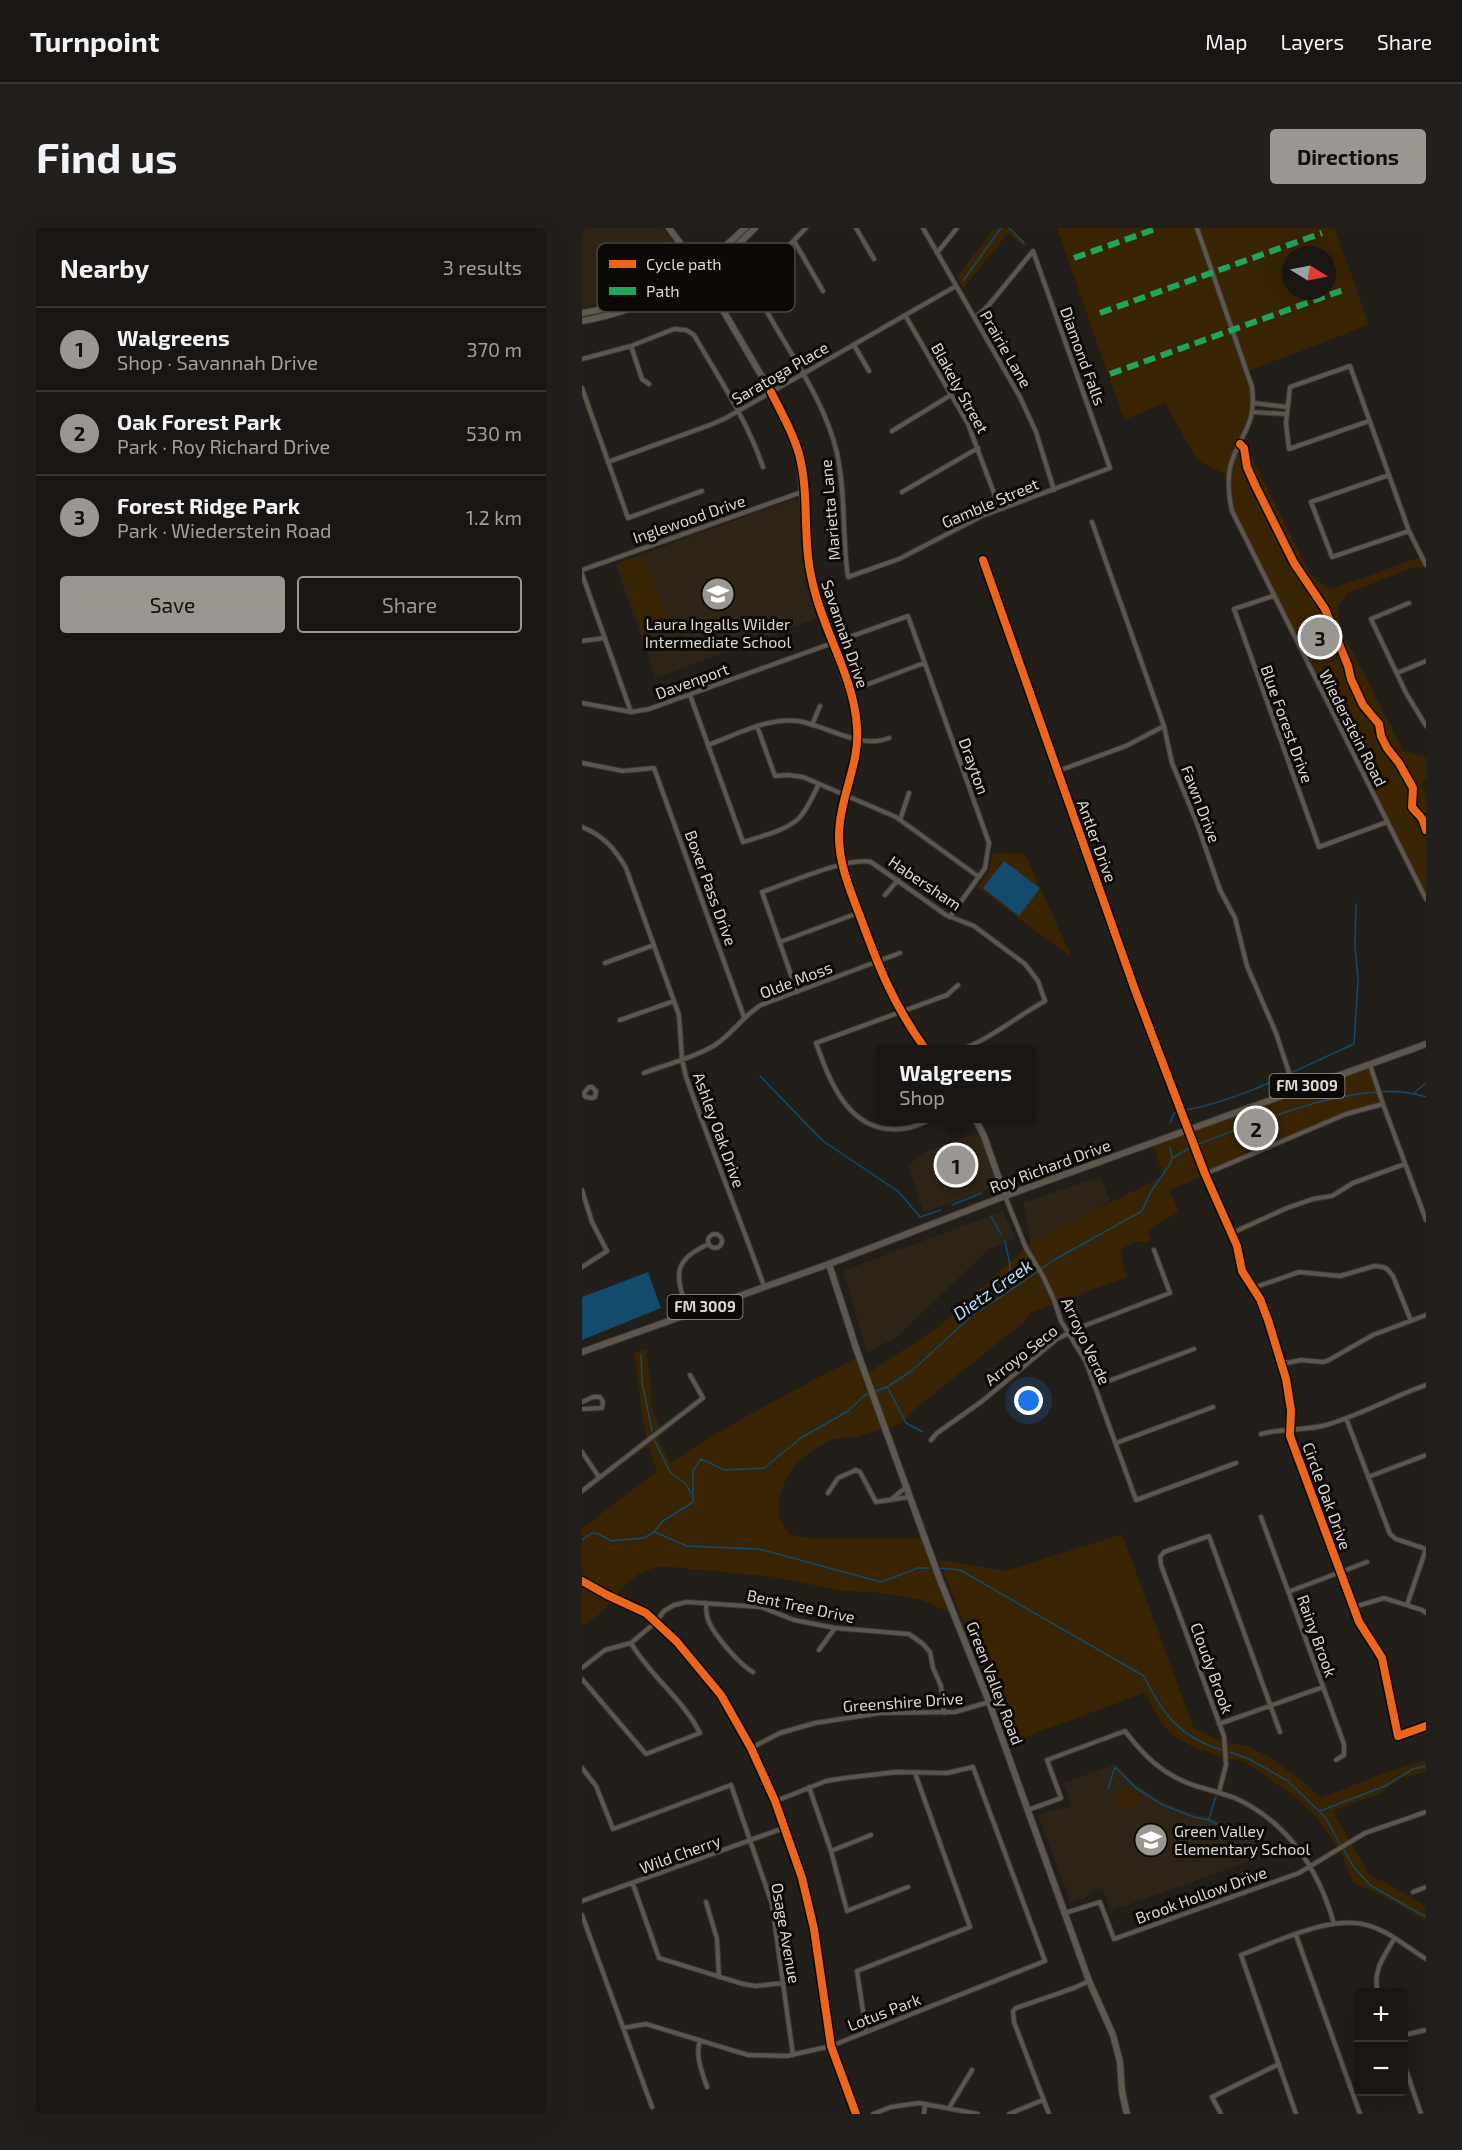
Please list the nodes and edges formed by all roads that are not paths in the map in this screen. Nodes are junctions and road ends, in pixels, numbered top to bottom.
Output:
1 (669, 228) edge
2 (745, 228) edge
3 (755, 228) edge
4 (806, 228) edge
5 (856, 228) edge
6 (923, 228) edge
7 (957, 228) edge
8 (1197, 228) edge
9 (794, 241) joint
10 (680, 243) edge
11 (726, 243) edge
12 (739, 243) edge
13 (937, 253) junction
14 (874, 259) dead end
15 (956, 286) junction
16 (823, 291) dead end
17 (597, 310) edge
18 (618, 312) edge
19 (724, 312) edge
20 (767, 312) edge
21 (582, 314) edge
22 (905, 315) junction
23 (975, 318) junction
24 (582, 321) edge
25 (854, 345) junction
26 (631, 346) junction
27 (582, 358) edge
28 (869, 371) dead end
29 (804, 373) junction
30 (649, 384) dead end
31 (582, 388) edge
32 (771, 392) junction
33 (951, 396) junction
34 (1254, 403) junction
35 (1269, 405) junction
36 (1287, 407) junction
37 (739, 411) junction
38 (1253, 412) junction
39 (1268, 413) junction
40 (1286, 414) junction
41 (1369, 421) junction
42 (892, 431) dead end
43 (978, 448) junction
44 (608, 462) junction
45 (764, 467) dead end
46 (1110, 468) joint
47 (1389, 475) junction
48 (1054, 490) junction
49 (702, 491) dead end
50 (803, 492) junction
51 (902, 492) dead end
52 (1000, 509) junction
53 (1092, 522) dead end
54 (1409, 531) junction
55 (983, 560) dead end
56 (1426, 564) edge
57 (582, 572) edge
58 (848, 577) joint
59 (1273, 596) junction
60 (1409, 603) dead end
61 (908, 616) joint
62 (605, 638) junction
63 (582, 641) edge
64 (833, 643) junction
65 (1426, 661) edge
66 (924, 663) junction
67 (1397, 673) junction
68 (850, 691) junction
69 (690, 695) junction
70 (582, 703) edge
71 (820, 706) dead end
72 (631, 712) junction
73 (812, 725) junction
74 (758, 726) junction
75 (1164, 726) junction
76 (1426, 726) edge
77 (889, 738) dead end
78 (858, 739) junction
79 (708, 745) junction
80 (582, 764) edge
81 (1058, 771) junction
82 (819, 784) junction
83 (909, 793) dead end
84 (846, 795) junction
85 (900, 820) junction
86 (1387, 822) junction
87 (582, 827) edge
88 (842, 864) junction
89 (979, 877) junction
90 (898, 880) junction
91 (885, 895) dead end
92 (1426, 899) edge
93 (859, 913) junction
94 (950, 917) junction
95 (780, 942) junction
96 (654, 945) junction
97 (900, 953) dead end
98 (876, 962) junction
99 (605, 963) dead end
100 (958, 985) dead end
101 (797, 992) junction
102 (674, 1001) junction
103 (900, 1012) junction
104 (744, 1017) junction
105 (620, 1020) dead end
106 (1426, 1044) edge
107 (923, 1045) edge
108 (971, 1045) edge
109 (682, 1059) junction
110 (1370, 1064) junction
111 (645, 1072) dead end
112 (1295, 1091) junction
113 (1383, 1104) junction
114 (921, 1123) edge
115 (977, 1123) edge
116 (1189, 1130) junction
117 (1405, 1164) junction
118 (1205, 1174) junction
119 (582, 1190) edge
120 (1005, 1196) junction
121 (1426, 1220) edge
122 (1232, 1233) junction
123 (709, 1244) dead end
124 (1154, 1250) dead end
125 (830, 1263) junction
126 (582, 1267) edge
127 (764, 1286) junction
128 (1253, 1288) junction
129 (688, 1312) junction
130 (1426, 1315) edge
131 (1411, 1321) junction
132 (1067, 1333) junction
133 (1194, 1349) dead end
134 (582, 1352) edge
135 (1282, 1364) junction
136 (690, 1375) dead end
137 (1426, 1385) edge
138 (1095, 1386) junction
139 (582, 1402) edge
140 (1213, 1407) dead end
141 (582, 1409) edge
142 (1346, 1418) junction
143 (1291, 1429) junction
144 (1261, 1434) dead end
145 (931, 1440) dead end
146 (1116, 1443) junction
147 (582, 1452) edge
148 (1426, 1455) edge
149 (1236, 1463) dead end
150 (599, 1477) junction
151 (1368, 1477) junction
152 (906, 1487) junction
153 (582, 1491) edge
154 (828, 1493) dead end
155 (910, 1497) junction
156 (892, 1499) junction
157 (1261, 1516) dead end
158 (1426, 1549) edge
159 (1367, 1562) dead end
160 (1341, 1572) junction
161 (582, 1581) edge
162 (1288, 1592) junction
163 (706, 1603) junction
164 (1407, 1605) junction
165 (1353, 1607) junction
166 (1426, 1613) edge
167 (656, 1623) junction
168 (835, 1628) junction
169 (631, 1643) junction
170 (819, 1650) dead end
171 (582, 1668) edge
172 (753, 1672) dead end
173 (582, 1679) edge
174 (1323, 1687) junction
175 (989, 1702) junction
176 (1271, 1705) junction
177 (944, 1713) junction
178 (1219, 1724) junction
179 (1426, 1726) edge
180 (1280, 1732) dead end
181 (751, 1748) junction
182 (1336, 1760) dead end
183 (582, 1768) edge
184 (915, 1773) junction
185 (809, 1787) junction
186 (1219, 1792) junction
187 (775, 1801) junction
188 (1028, 1810) junction
189 (1426, 1812) edge
190 (785, 1828) junction
191 (871, 1835) dead end
192 (751, 1840) junction
193 (831, 1851) junction
194 (1311, 1866) junction
195 (633, 1884) junction
196 (908, 1887) dead end
197 (1426, 1887) edge
198 (1413, 1892) dead end
199 (582, 1901) edge
200 (706, 1902) dead end
201 (1065, 1913) junction
202 (582, 1915) edge
203 (1334, 1924) junction
204 (1296, 1935) junction
205 (1394, 1939) junction
206 (1426, 1959) edge
207 (719, 1977) junction
208 (1089, 1980) junction
209 (784, 1983) junction
210 (1377, 1988) edge
211 (623, 2028) junction
212 (1426, 2030) edge
213 (866, 2031) junction
214 (1408, 2034) edge
215 (700, 2040) junction
216 (831, 2046) junction
217 (793, 2055) junction
218 (1279, 2064) junction
219 (972, 2070) dead end
220 (1408, 2074) edge
221 (707, 2087) dead end
222 (1043, 2100) junction
223 (925, 2104) junction
224 (652, 2107) dead end
225 (948, 2108) junction
226 (856, 2114) edge
227 (873, 2114) edge
228 (924, 2114) edge
229 (978, 2114) edge
230 (1009, 2114) edge
231 (1049, 2114) edge
232 (1127, 2114) edge
233 (1221, 2114) edge
234 (1296, 2114) edge
235 (1360, 2114) edge
236 (1424, 2114) edge

1 - 10 street, Savannah Drive
2 - 11 street
3 - 12 street
4 - 9 street, Marietta Lane
5 - 14 street
6 - 13 street, Prairie Lane
7 - 13 street
8 - 34 street, Wiederstein Road
9 - 16 street
13 - 15 street, Prairie Lane
15 - 22 street, Saratoga Place
15 - 23 street, Prairie Lane
17 - 21 street
18 - 24 street
19 - 32 street, Savannah Drive
20 - 29 street, Marietta Lane
22 - 25 street, Saratoga Place
22 - 33 street, Blakely Street
23 - 46 street, Diamond Falls
23 - 48 street, Prairie Lane
25 - 28 street
25 - 29 street, Saratoga Place
26 - 27 street
26 - 30 street
26 - 37 street
29 - 32 street, Saratoga Place
29 - 58 street, Marietta Lane
31 - 44 street
32 - 37 street, Saratoga Place
32 - 50 street, Savannah Drive
33 - 42 street
33 - 43 street, Blakely Street
34 - 35 street
34 - 38 street, Wiederstein Road
35 - 36 street
35 - 39 street
36 - 40 street
36 - 41 street
37 - 44 street, Saratoga Place
37 - 45 street
38 - 39 street
38 - 59 street, Wiederstein Road
39 - 40 street
40 - 41 street
41 - 47 street
43 - 51 street
43 - 52 street, Blakely Street
44 - 49 street
46 - 48 street, Gamble Street
47 - 54 street
47 - 54 street
48 - 52 street, Gamble Street
50 - 57 street, Inglewood Drive
50 - 64 street, Savannah Drive
52 - 58 street, Gamble Street
53 - 75 street, Fawn Drive
54 - 56 street
55 - 81 street, Antler Drive
57 - 62 street
59 - 86 street, Wiederstein Road
59 - 86 street, Blue Forest Drive
60 - 67 street
61 - 64 street, Davenport
61 - 66 street, Drayton
62 - 63 street
62 - 72 street
64 - 68 street, Savannah Drive
64 - 69 street, Davenport
65 - 67 street
66 - 68 street
66 - 89 street, Drayton
67 - 76 street
68 - 78 street, Savannah Drive
69 - 72 street, Davenport
69 - 79 street
70 - 72 street, Davenport
71 - 73 street
73 - 74 street
73 - 78 street
74 - 79 street
74 - 82 street
75 - 81 street
75 - 112 street, Fawn Drive
77 - 78 street
78 - 84 street, Savannah Drive
79 - 82 street
80 - 104 street, Boxer Pass Drive
81 - 116 street, Antler Drive
82 - 84 street
83 - 85 street
84 - 85 street
84 - 88 street, Savannah Drive
85 - 89 street
86 - 92 street, Wiederstein Road
87 - 96 street, Ashley Oak Drive
88 - 90 street, Habersham
88 - 93 street, Savannah Drive
88 - 95 street, Habersham
89 - 94 street, Drayton
90 - 91 street
90 - 94 street, Habersham
93 - 95 street
93 - 98 street, Savannah Drive
94 - 108 street, Habersham
95 - 101 street
96 - 99 street
96 - 102 street, Ashley Oak Drive
97 - 98 street, Olde Moss
98 - 101 street, Olde Moss
98 - 103 street, Savannah Drive
100 - 103 street
101 - 104 street, Olde Moss
102 - 105 street
102 - 109 street, Ashley Oak Drive
103 - 107 street, Savannah Drive
103 - 114 street
104 - 109 street, Olde Moss
106 - 110 main road, Roy Richard Drive / FM 3009
109 - 111 street, Olde Moss
109 - 127 street, Ashley Oak Drive
110 - 112 main road, Roy Richard Drive / FM 3009
110 - 113 street
112 - 116 main road, Roy Richard Drive / FM 3009
113 - 117 street
113 - 118 street
115 - 120 street
116 - 118 street, Circle Oak Drive
116 - 120 main road, Roy Richard Drive / FM 3009
117 - 121 street
117 - 122 street
118 - 122 street, Circle Oak Drive
119 - 126 street
120 - 125 main road, Roy Richard Drive / FM 3009
120 - 132 street, Arroyo Verde
122 - 128 street, Circle Oak Drive
123 - 129 street
124 - 132 street, Arroyo Seco
125 - 127 main road, Roy Richard Drive / FM 3009
125 - 152 street, Green Valley Road
127 - 129 main road, Roy Richard Drive / FM 3009
128 - 131 street
128 - 135 street, Circle Oak Drive
129 - 134 main road, Roy Richard Drive / FM 3009
130 - 131 street
131 - 135 street
132 - 138 street, Arroyo Verde
132 - 145 street, Arroyo Seco
133 - 138 street
135 - 143 street, Circle Oak Drive
136 - 150 street
137 - 142 street
138 - 146 street, Arroyo Verde
139 - 141 street
140 - 146 street
142 - 143 street
142 - 151 street
143 - 144 street
143 - 160 street, Circle Oak Drive
146 - 149 street, Arroyo Verde
147 - 150 street
148 - 151 street
150 - 153 street
151 - 158 street
152 - 155 street, Green Valley Road
152 - 156 street
154 - 156 street
155 - 156 street
155 - 175 street, Green Valley Road
157 - 162 street, Rainy Brook
158 - 164 street
159 - 160 street
160 - 162 street
160 - 165 street, Circle Oak Drive
161 - 167 street
162 - 174 street, Rainy Brook
163 - 167 street, Bent Tree Drive
163 - 168 street, Bent Tree Drive
163 - 172 street
164 - 165 street
164 - 166 street
165 - 179 street, Circle Oak Drive
167 - 169 street, Bent Tree Drive
167 - 181 street
168 - 170 street
168 - 177 street, Bent Tree Drive
169 - 171 street, Bent Tree Drive
169 - 173 street
174 - 176 street
174 - 182 street, Rainy Brook
175 - 177 street, Greenshire Drive
175 - 188 street, Green Valley Road
176 - 178 street
176 - 178 street, Cloudy Brook
176 - 180 street
177 - 181 street, Greenshire Drive
178 - 186 street, Cloudy Brook
181 - 187 street
183 - 192 street, Osage Avenue
184 - 185 street
184 - 213 street
184 - 213 street, Lotus Park
185 - 187 street
185 - 193 street
186 - 188 street
186 - 194 street
187 - 190 street
188 - 201 street, Green Valley Road
189 - 194 street, Brook Hollow Drive
190 - 192 street, Wild Cherry
190 - 216 street
191 - 193 street
192 - 195 street, Wild Cherry
192 - 209 street, Osage Avenue
193 - 196 street
194 - 201 street, Brook Hollow Drive
194 - 203 street
195 - 199 street, Wild Cherry
195 - 207 street
197 - 198 street
200 - 207 street
201 - 208 street, Green Valley Road
202 - 211 street
203 - 204 street
203 - 205 street
204 - 218 street
204 - 235 street
205 - 206 street
205 - 210 street
207 - 209 street
208 - 222 street
208 - 232 street, Green Valley Road
209 - 217 street, Osage Avenue
211 - 215 street, Lotus Park
211 - 224 street
212 - 214 street
213 - 216 street, Lotus Park
215 - 217 street, Lotus Park
215 - 221 street
216 - 217 street, Lotus Park
216 - 226 street
218 - 233 street
218 - 234 street
219 - 225 street
220 - 236 street
222 - 230 street
222 - 231 street
223 - 225 street
223 - 227 street
223 - 228 street
225 - 229 street

